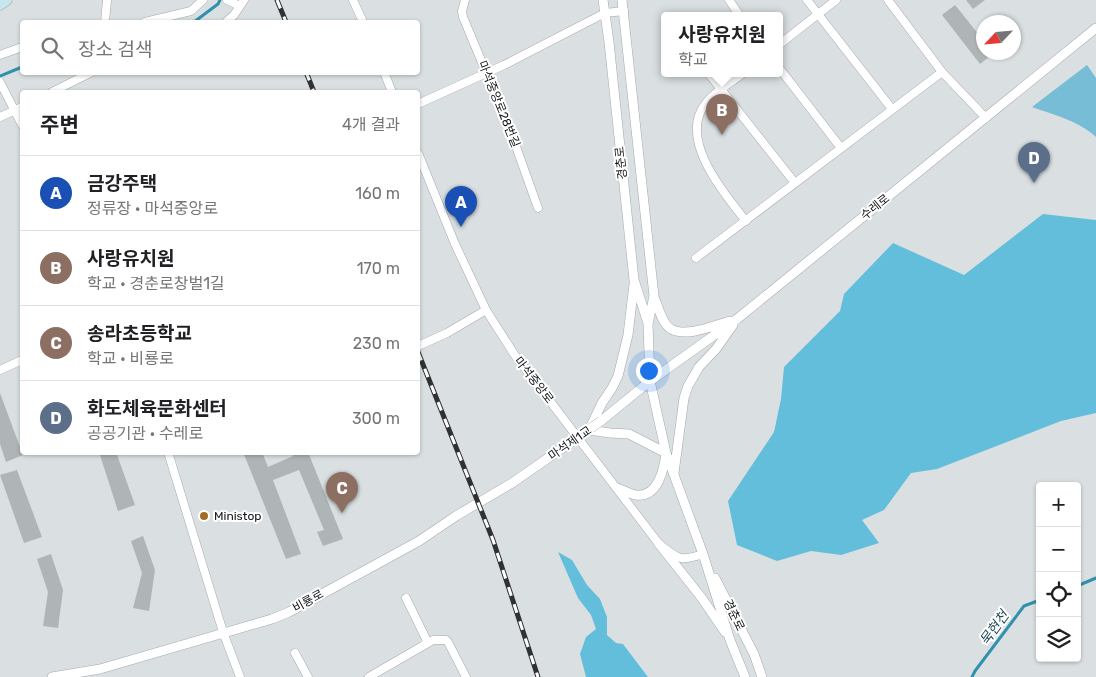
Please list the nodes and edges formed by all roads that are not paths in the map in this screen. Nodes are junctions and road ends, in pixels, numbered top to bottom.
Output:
1 (7, 0) edge
2 (107, 0) edge
3 (203, 0) edge
4 (353, 0) edge
5 (465, 0) edge
6 (603, 0) edge
7 (622, 0) edge
8 (729, 0) edge
9 (807, 0) edge
10 (836, 0) edge
11 (888, 0) edge
12 (229, 2) edge
13 (242, 3) edge
14 (0, 4) edge
15 (624, 11) junction
16 (737, 12) edge
17 (605, 13) junction
18 (818, 14) junction
19 (105, 20) edge
20 (153, 20) edge
21 (228, 20) edge
22 (362, 20) edge
23 (1096, 28) edge
24 (783, 42) edge
25 (20, 48) edge
26 (0, 55) edge
27 (942, 72) junction
28 (487, 73) junction
29 (783, 73) edge
30 (86, 75) edge
31 (385, 75) edge
32 (711, 77) edge
33 (738, 77) edge
34 (2, 85) edge
35 (56, 90) edge
36 (391, 90) edge
37 (722, 90) junction
38 (420, 103) edge
39 (19, 109) edge
40 (892, 109) junction
41 (0, 117) edge
42 (986, 118) junction
43 (841, 148) junction
44 (420, 158) edge
45 (795, 183) junction
46 (538, 208) dead end
47 (746, 221) junction
48 (696, 258) dead end
49 (634, 280) junction
50 (654, 296) junction
51 (486, 310) junction
52 (737, 318) junction
53 (648, 324) junction
54 (420, 345) edge
55 (20, 361) edge
56 (0, 370) edge
57 (650, 381) junction
58 (589, 430) junction
59 (666, 453) junction
60 (169, 455) edge
61 (538, 465) joint
62 (674, 477) junction
63 (617, 488) junction
64 (659, 544) junction
65 (704, 554) junction
66 (406, 598) dead end
67 (224, 632) junction
68 (730, 640) junction
69 (428, 643) junction
70 (295, 653) dead end
71 (52, 677) edge
72 (240, 677) edge
73 (308, 677) edge
74 (369, 677) edge
75 (466, 677) edge
76 (745, 677) edge
77 (762, 677) edge

1 - 14 main road
2 - 19 street
3 - 20 street
4 - 22 street
5 - 28 street, 마석중앙로28번길
6 - 17 street, 경춘로
7 - 15 street, 경춘로
8 - 16 street
9 - 18 street
10 - 18 street
11 - 27 street
12 - 13 street
13 - 21 street
15 - 17 street
15 - 50 street, 경춘로
17 - 28 street
17 - 49 street, 경춘로
18 - 24 street
18 - 40 street
23 - 42 street, 수레로
25 - 26 street
27 - 40 street
27 - 42 street
28 - 38 street
28 - 46 street, 마석중앙로28번길
29 - 43 street
30 - 35 street
31 - 36 street
32 - 37 street
33 - 37 street
34 - 39 street
37 - 45 street
37 - 47 street
39 - 41 street
40 - 43 street
42 - 52 street, 수레로
43 - 45 street
44 - 51 street, 마석중앙로
45 - 47 street
47 - 48 street
49 - 53 street, 경춘로
49 - 58 street
50 - 52 street
50 - 53 street, 경춘로
51 - 54 street
51 - 63 street, 마석중앙로
52 - 57 street, 수레로
52 - 62 street
53 - 57 street, 경춘로
55 - 56 street
57 - 58 street, 마석제1교, bridge
57 - 59 street, 경춘로
58 - 59 street
58 - 61 street, 마석제1교, bridge
59 - 62 street, 경춘로
59 - 63 street
60 - 67 street
61 - 67 street, 비룡로
62 - 65 street, 경춘로
63 - 64 street, 마석중앙로
64 - 65 street, 마석중앙로
64 - 68 street
65 - 68 street, 경춘로
65 - 77 street, 경춘로
66 - 69 street
67 - 71 street, 비룡로
67 - 72 street
68 - 76 street, 경춘로
69 - 74 street
69 - 75 street
70 - 73 street

